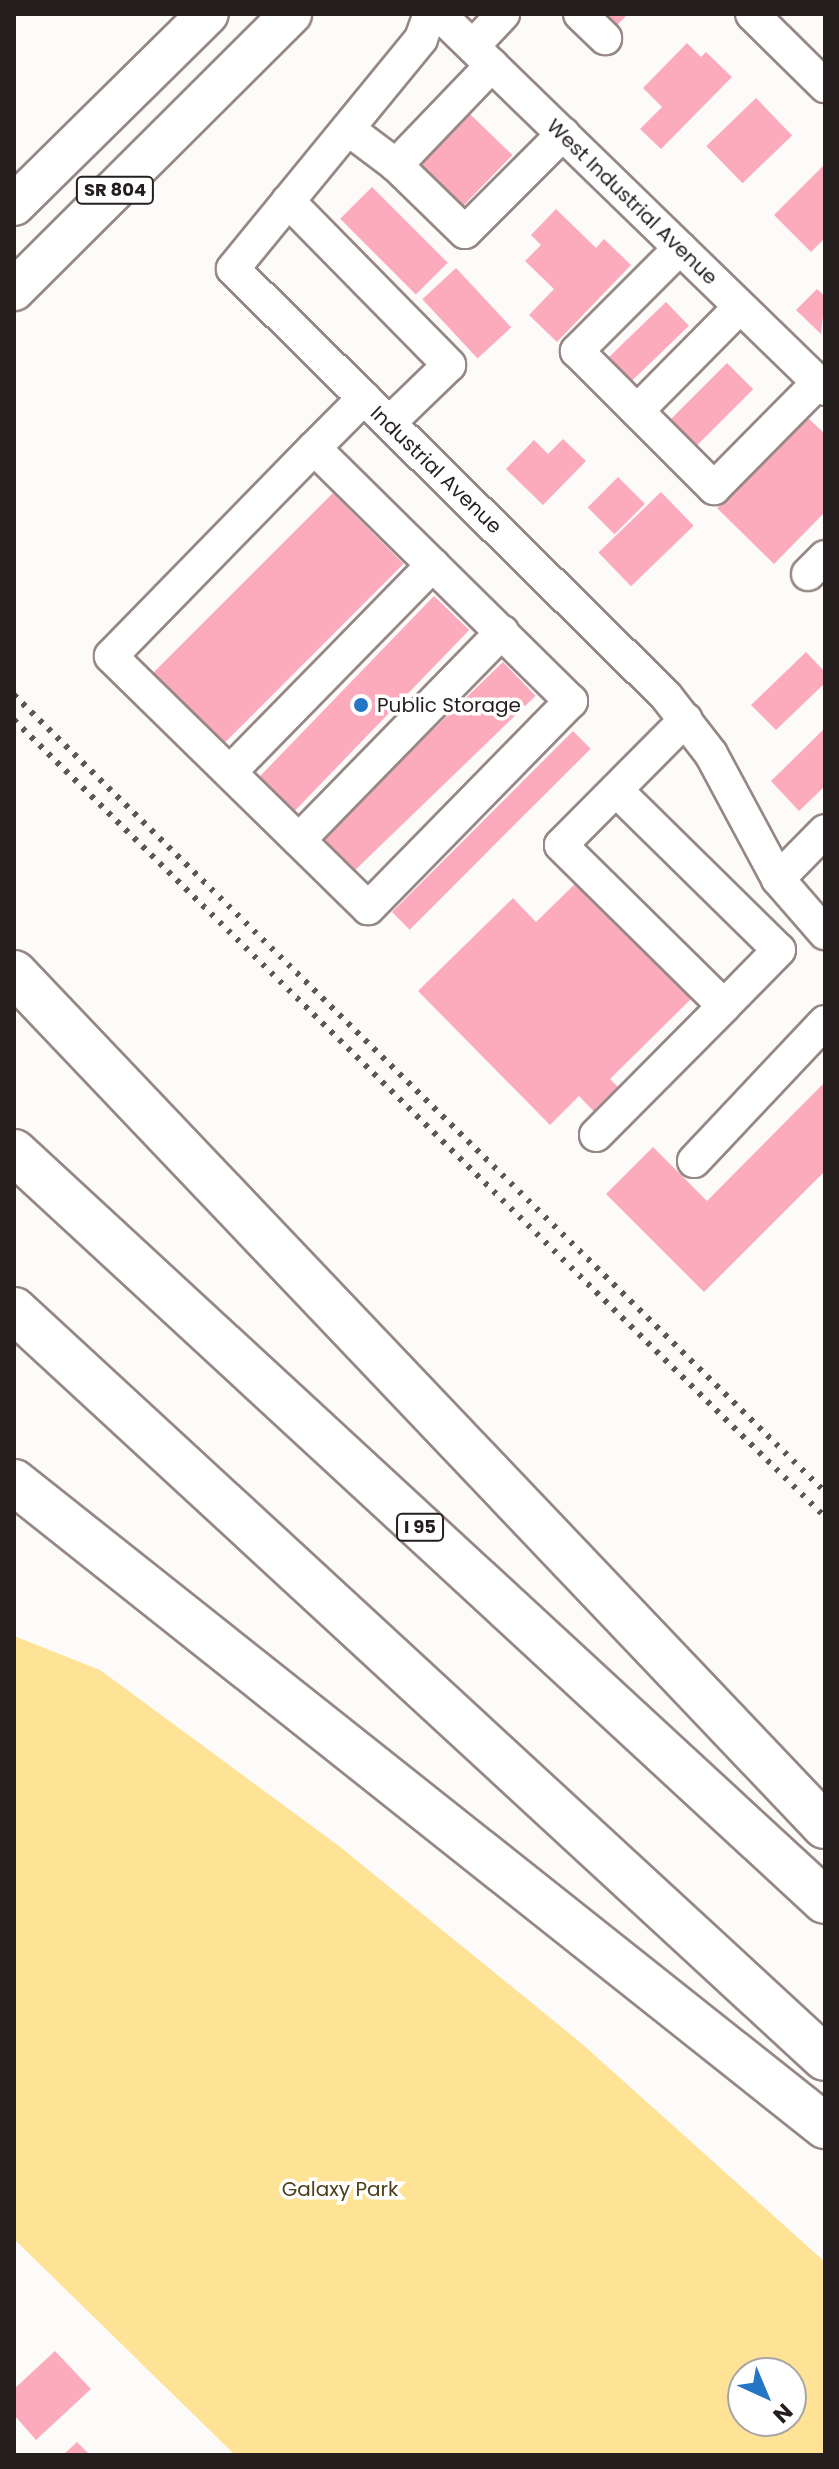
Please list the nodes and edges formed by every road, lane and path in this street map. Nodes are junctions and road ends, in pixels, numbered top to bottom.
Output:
1 (208, 14) edge
2 (291, 14) edge
3 (430, 14) edge
4 (439, 14) edge
5 (503, 14) edge
6 (580, 14) edge
7 (752, 14) edge
8 (605, 38) dead end
9 (482, 56) junction
10 (825, 86) edge
11 (348, 129) junction
12 (563, 134) junction
13 (396, 165) junction
14 (288, 201) junction
15 (14, 205) edge
16 (680, 248) junction
17 (14, 290) edge
18 (740, 307) junction
19 (822, 386) edge
20 (364, 398) junction
21 (637, 411) junction
22 (389, 423) junction
23 (314, 448) junction
24 (433, 565) junction
25 (502, 632) junction
26 (686, 719) junction
27 (230, 772) junction
28 (616, 790) junction
29 (825, 831) edge
30 (299, 840) junction
31 (778, 879) junction
32 (825, 933) edge
33 (14, 973) edge
34 (724, 1006) junction
35 (825, 1022) edge
36 (596, 1135) dead end
37 (14, 1152) edge
38 (694, 1161) dead end
39 (14, 1310) edge
40 (14, 1482) edge
41 (825, 1826) edge
42 (825, 1901) edge
43 (825, 2058) edge
44 (825, 2126) edge

1 - 15 main road, SR 804
2 - 17 main road, SR 804
3 - 11 street, Industrial Avenue
4 - 9 street, West Industrial Avenue
5 - 9 street
6 - 8 street
7 - 10 street
9 - 12 street, West Industrial Avenue
9 - 13 street
11 - 13 street
11 - 14 street, Industrial Avenue
12 - 13 street
12 - 16 street, West Industrial Avenue
14 - 20 street, Industrial Avenue
14 - 22 street
16 - 18 street, West Industrial Avenue
16 - 21 street
18 - 19 street, West Industrial Avenue
18 - 21 street
19 - 21 street
20 - 22 street, Industrial Avenue
20 - 23 street
22 - 26 street, Industrial Avenue
23 - 24 street
23 - 27 street
24 - 25 street
24 - 27 street
25 - 30 street
25 - 30 street
26 - 28 street
26 - 31 street, Industrial Avenue
27 - 30 street
28 - 34 street
28 - 34 street
29 - 31 street
31 - 32 street, Industrial Avenue
33 - 41 highway
34 - 36 street
35 - 38 street
37 - 42 highway, I 95
39 - 43 highway
40 - 44 highway

